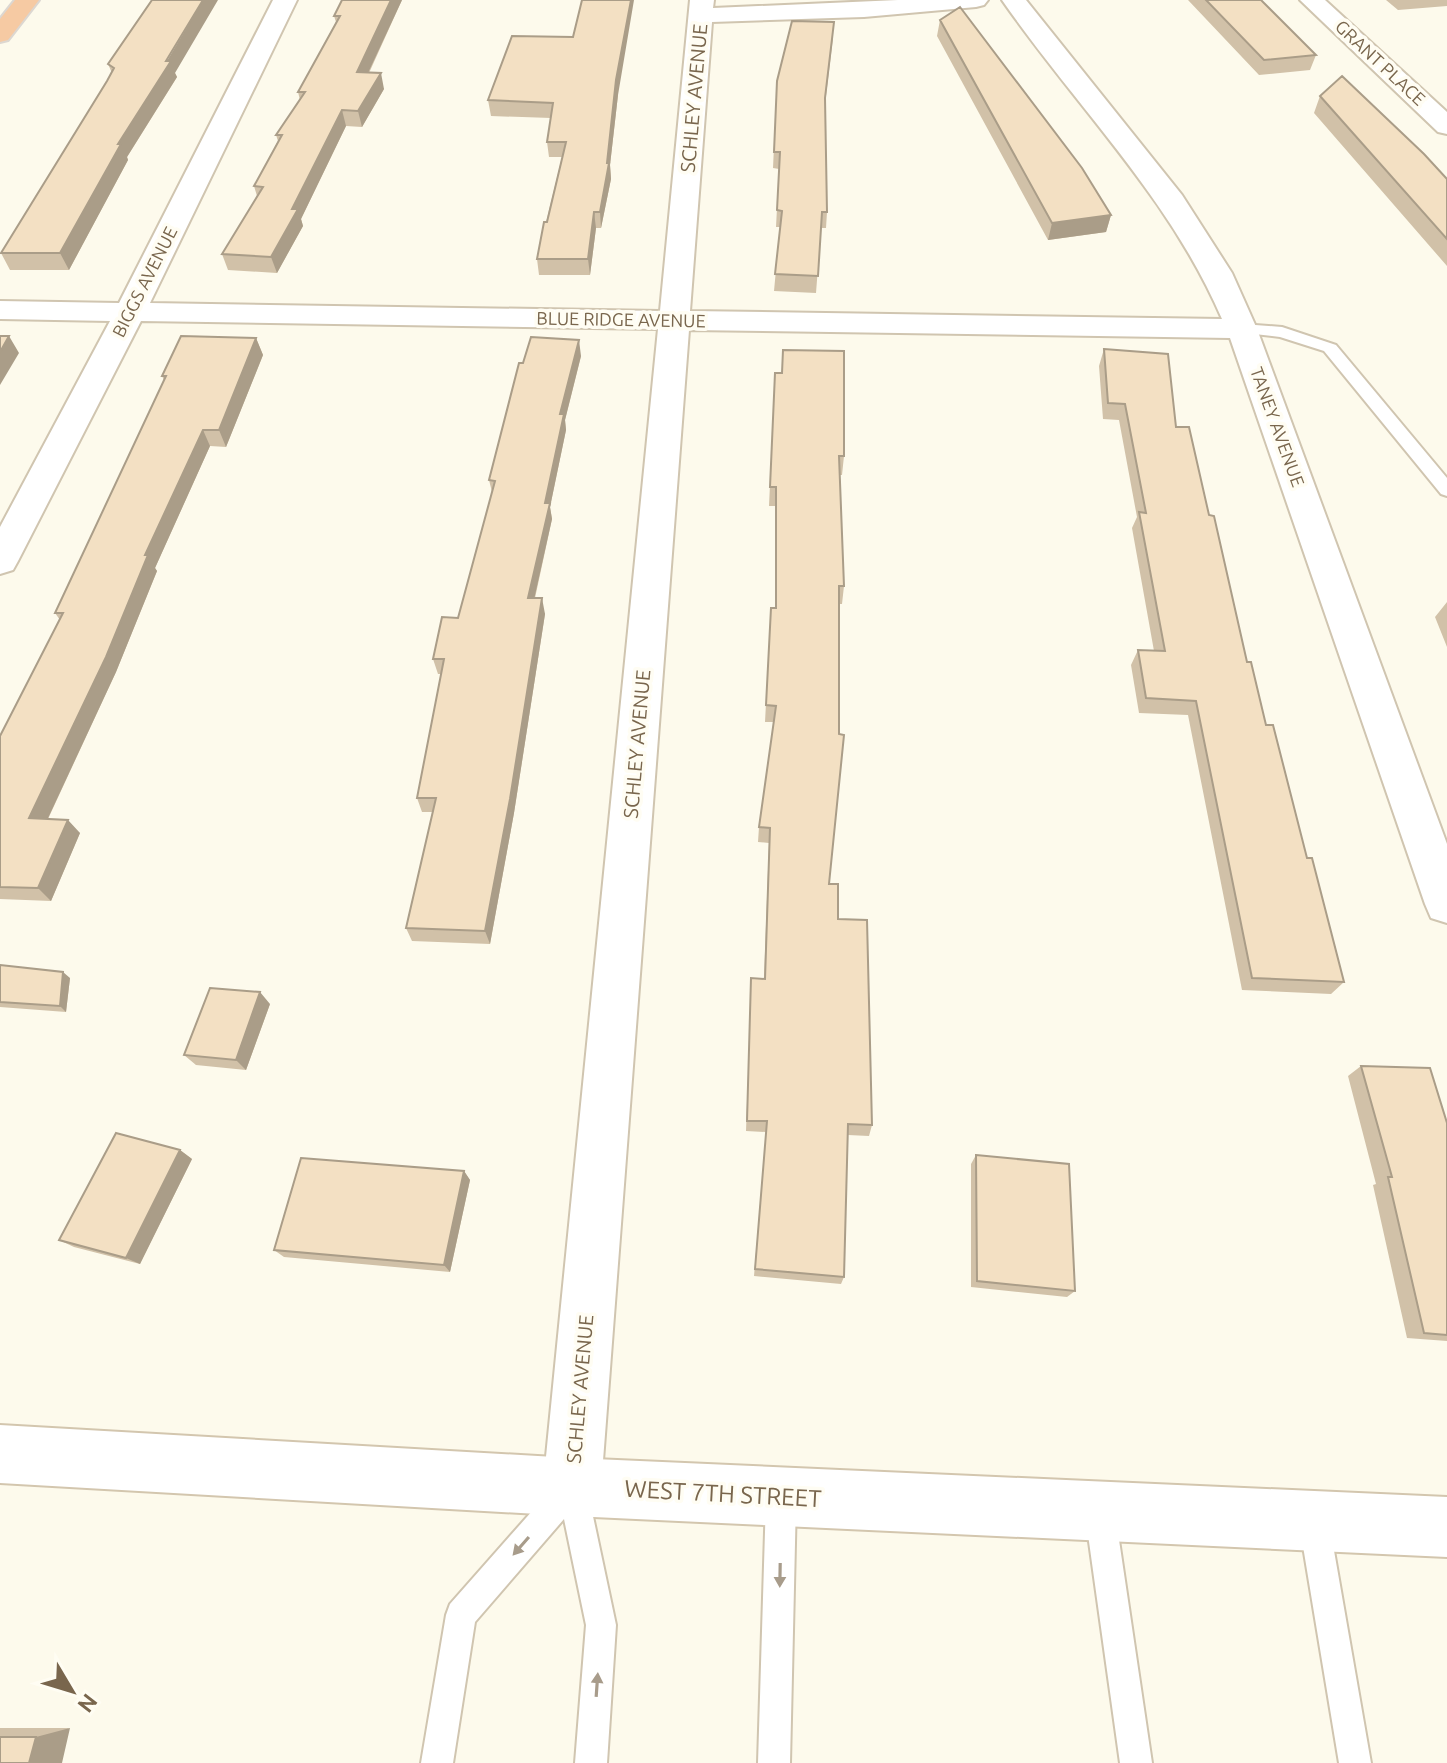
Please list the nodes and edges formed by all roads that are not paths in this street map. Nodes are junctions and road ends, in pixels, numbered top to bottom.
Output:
1 (27, 0) edge
2 (285, 0) edge
3 (976, 0) edge
4 (1014, 0) edge
5 (1312, 0) edge
6 (702, 8) edge
7 (0, 35) edge
8 (1447, 126) edge
9 (0, 310) edge
10 (130, 312) junction
11 (674, 321) junction
12 (1242, 329) junction
13 (1447, 490) edge
14 (0, 561) edge
15 (1447, 904) edge
16 (0, 1454) edge
17 (572, 1487) junction
18 (781, 1497) junction
19 (1100, 1512) junction
20 (1314, 1521) junction
21 (1447, 1527) edge
22 (437, 1763) edge
23 (591, 1763) edge
24 (774, 1763) edge
25 (1136, 1763) edge
26 (1355, 1763) edge

1 - 7 highway
2 - 10 street, BIGGS AVENUE
3 - 6 street
4 - 12 street, TANEY AVENUE
5 - 8 street, GRANT PLACE
6 - 11 street, SCHLEY AVENUE
9 - 10 street, BLUE RIDGE AVENUE
10 - 11 street, BLUE RIDGE AVENUE
10 - 14 street, BIGGS AVENUE
11 - 12 street, BLUE RIDGE AVENUE
11 - 17 street, SCHLEY AVENUE
12 - 13 lane
12 - 15 street, TANEY AVENUE
16 - 17 street, WEST 7TH STREET
17 - 18 street, WEST 7TH STREET
17 -> 22 lane, SCHLEY AVENUE
23 -> 17 lane, SCHLEY AVENUE
18 - 19 street, WEST 7TH STREET
18 -> 24 lane
19 - 20 street, WEST 7TH STREET
19 - 25 lane
20 - 21 street, WEST 7TH STREET
20 - 26 lane

